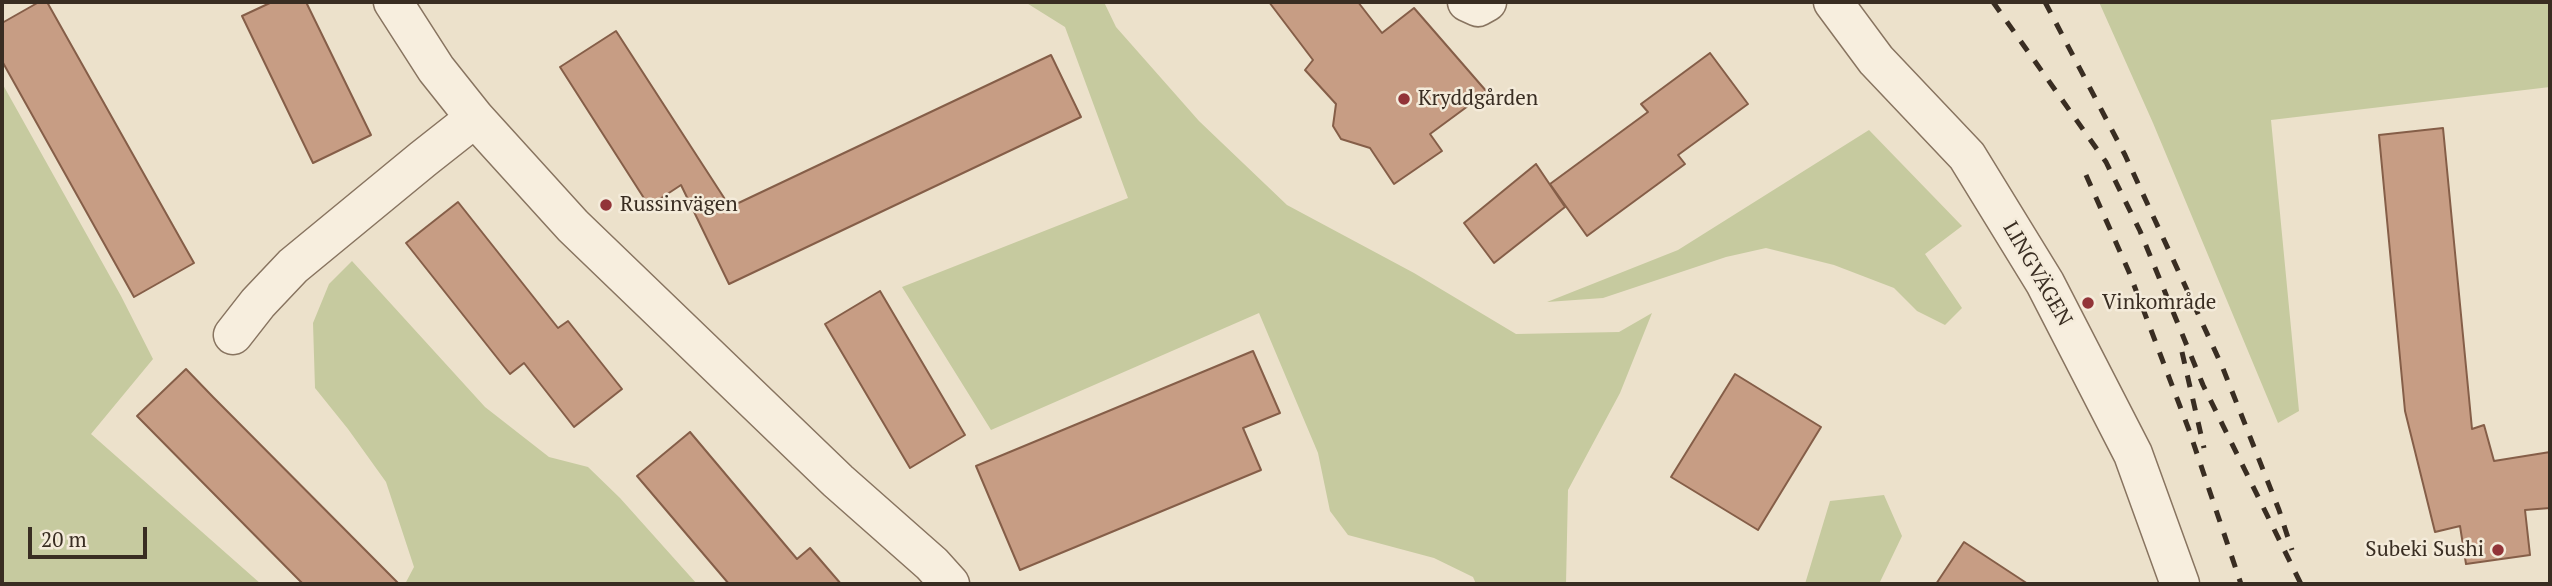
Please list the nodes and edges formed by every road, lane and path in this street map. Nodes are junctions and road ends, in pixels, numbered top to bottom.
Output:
1 (393, 2) edge
2 (1466, 2) edge
3 (1487, 2) edge
4 (1833, 2) edge
5 (475, 118) junction
6 (233, 335) dead end
7 (950, 584) edge
8 (2179, 584) edge

1 - 5 street
2 - 3 street
4 - 8 street, LINGVÄGEN
5 - 6 street
5 - 7 street

